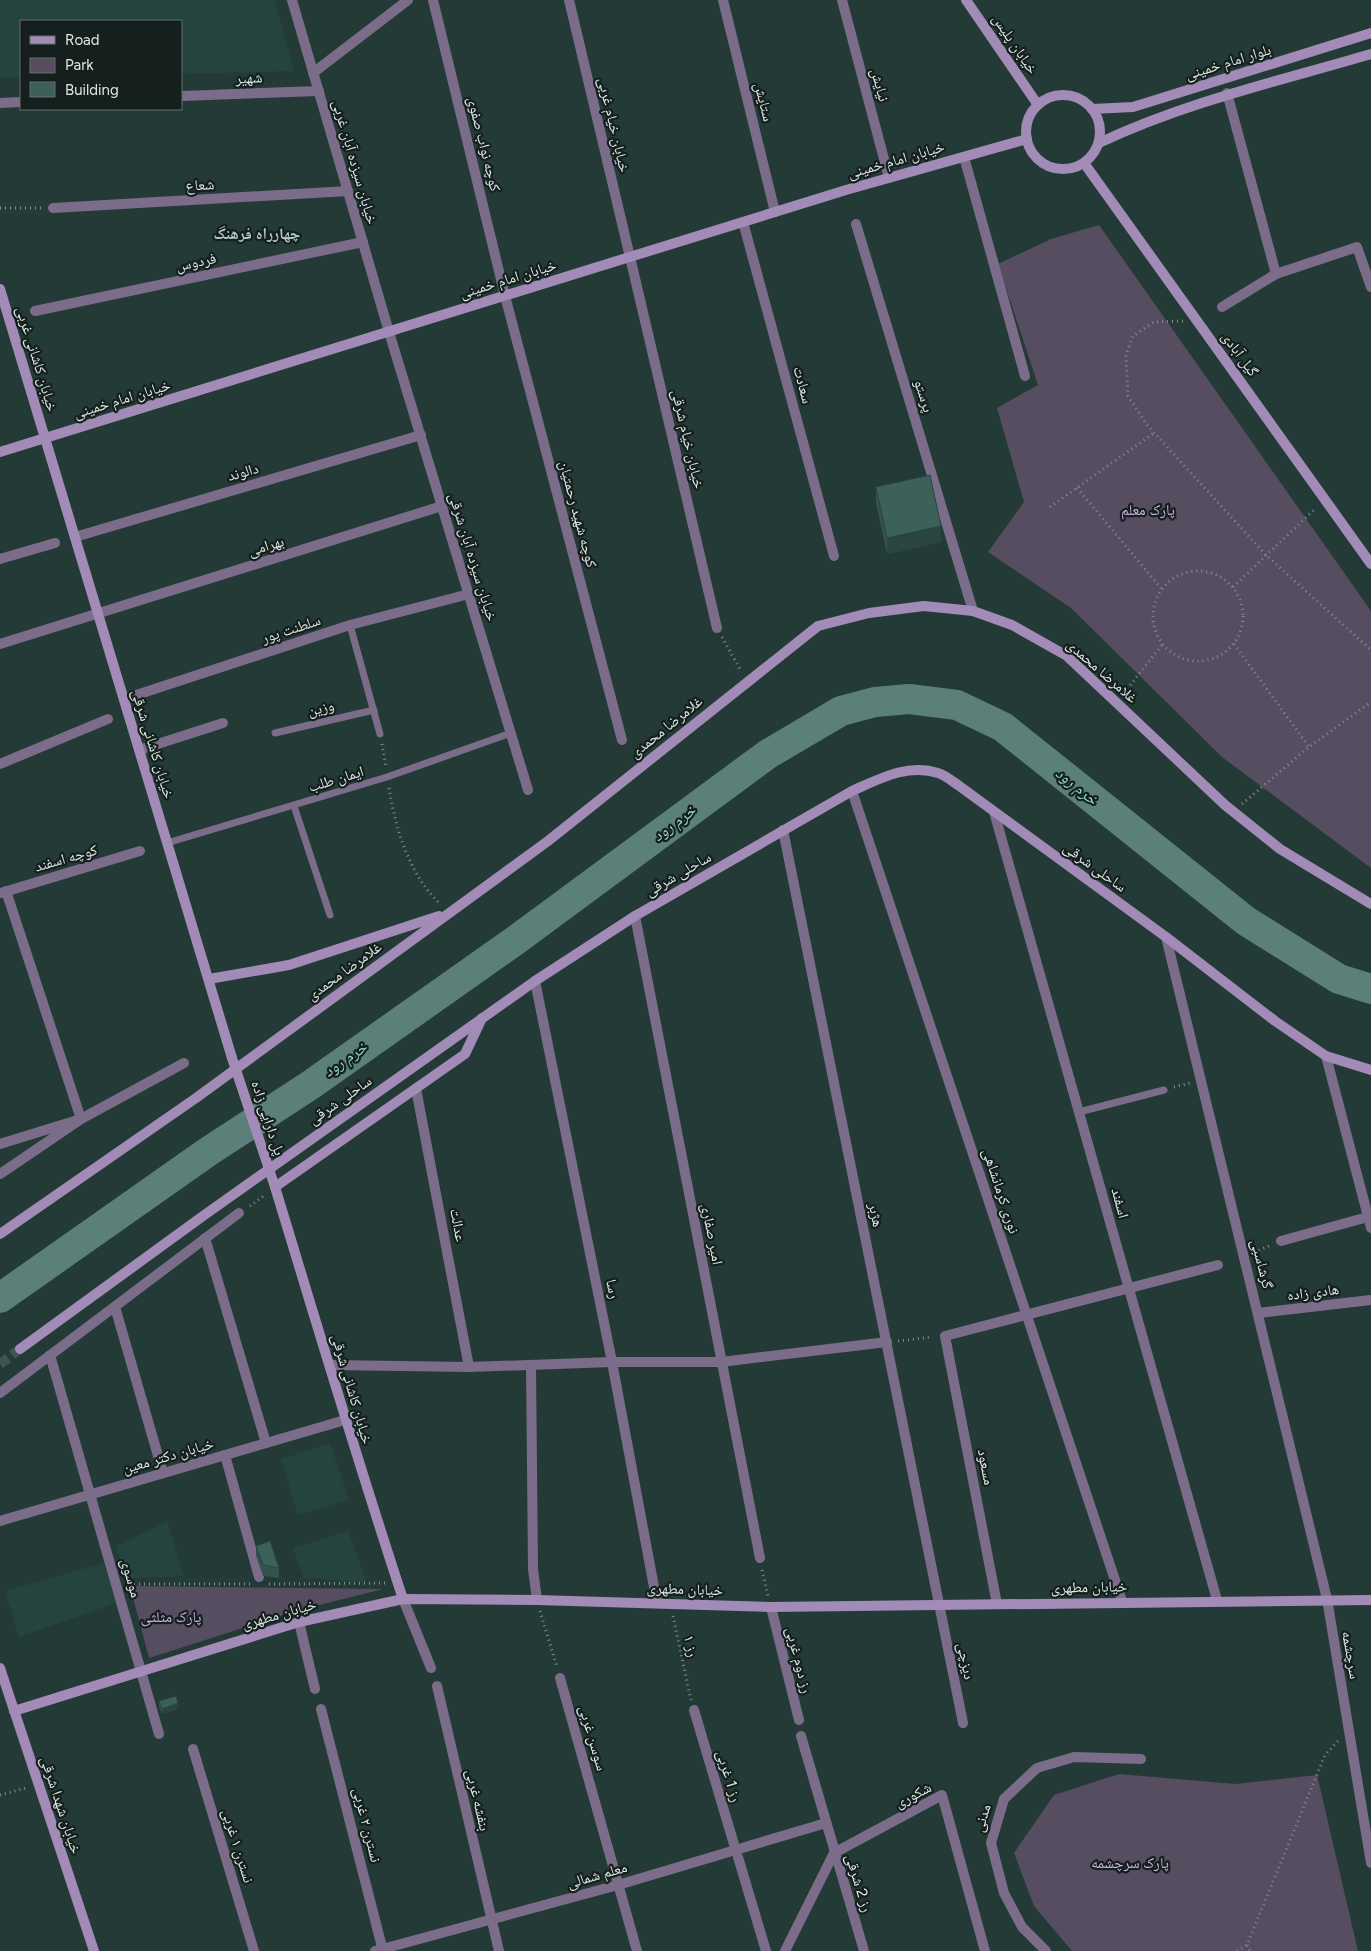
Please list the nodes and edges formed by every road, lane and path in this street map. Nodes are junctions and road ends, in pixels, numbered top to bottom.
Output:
1 (292, 0) edge
2 (408, 0) edge
3 (433, 0) edge
4 (570, 0) edge
5 (723, 0) edge
6 (842, 0) edge
7 (966, 0) edge
8 (1371, 32) edge
9 (1371, 54) edge
10 (313, 72) junction
11 (319, 91) junction
12 (1227, 93) junction
13 (182, 96) edge
14 (20, 102) edge
15 (0, 103) edge
16 (1038, 106) junction
17 (1092, 109) junction
18 (1027, 138) junction
19 (1099, 143) junction
20 (964, 157) junction
21 (1084, 162) junction
22 (889, 178) junction
23 (348, 192) junction
24 (0, 208) edge
25 (54, 208) joint
26 (775, 212) junction
27 (743, 222) junction
28 (856, 224) dead end
29 (363, 242) junction
30 (630, 257) junction
31 (1276, 274) junction
32 (1371, 287) edge
33 (0, 289) edge
34 (505, 296) junction
35 (1222, 307) dead end
36 (35, 311) dead end
37 (1197, 321) junction
38 (390, 332) junction
39 (1025, 376) dead end
40 (1154, 433) junction
41 (421, 435) junction
42 (45, 438) junction
43 (0, 452) edge
44 (1076, 488) junction
45 (1325, 499) junction
46 (442, 506) junction
47 (1050, 507) dead end
48 (75, 537) junction
49 (55, 543) dead end
50 (1266, 555) junction
51 (834, 556) dead end
52 (0, 559) edge
53 (1371, 564) edge
54 (1233, 587) junction
55 (1161, 588) junction
56 (469, 594) junction
57 (972, 611) junction
58 (99, 614) junction
59 (350, 625) junction
60 (717, 628) joint
61 (0, 644) edge
62 (1234, 644) junction
63 (1162, 645) junction
64 (1371, 650) edge
65 (746, 682) junction
66 (124, 699) junction
67 (1116, 702) junction
68 (1371, 702) edge
69 (374, 710) junction
70 (108, 719) dead end
71 (223, 723) dead end
72 (275, 733) dead end
73 (511, 733) junction
74 (380, 734) joint
75 (622, 740) dead end
76 (1309, 747) junction
77 (139, 750) junction
78 (0, 764) edge
79 (387, 777) junction
80 (528, 790) dead end
81 (852, 791) junction
82 (294, 806) junction
83 (1233, 811) junction
84 (994, 812) junction
85 (783, 830) junction
86 (168, 843) junction
87 (140, 852) dead end
88 (3, 892) edge
89 (1371, 904) edge
90 (449, 913) junction
91 (330, 915) dead end
92 (635, 916) junction
93 (1166, 938) junction
94 (208, 979) junction
95 (535, 981) junction
96 (482, 1017) junction
97 (1326, 1056) junction
98 (232, 1058) joint
99 (184, 1063) dead end
100 (1371, 1070) edge
101 (1200, 1080) junction
102 (416, 1090) junction
103 (1164, 1090) joint
104 (1079, 1112) junction
105 (81, 1119) junction
106 (0, 1144) edge
107 (0, 1174) edge
108 (275, 1187) junction
109 (239, 1213) joint
110 (1369, 1216) edge
111 (1371, 1228) edge
112 (0, 1234) edge
113 (205, 1238) junction
114 (1281, 1241) joint
115 (1244, 1256) junction
116 (1218, 1265) dead end
117 (1128, 1288) junction
118 (1371, 1300) edge
119 (115, 1307) junction
120 (1258, 1313) junction
121 (1026, 1314) junction
122 (945, 1336) junction
123 (887, 1342) junction
124 (20, 1350) tunnel mouth
125 (50, 1355) junction
126 (612, 1362) junction
127 (721, 1362) junction
128 (330, 1365) junction
129 (531, 1365) junction
130 (469, 1367) junction
131 (0, 1393) edge
132 (345, 1420) junction
133 (266, 1443) junction
134 (225, 1455) junction
135 (163, 1473) junction
136 (91, 1494) junction
137 (0, 1521) edge
138 (760, 1558) joint
139 (259, 1576) dead end
140 (403, 1599) junction
141 (1327, 1599) junction
142 (537, 1600) junction
143 (1217, 1600) junction
144 (1371, 1600) edge
145 (1122, 1601) junction
146 (657, 1603) junction
147 (670, 1603) junction
148 (997, 1604) junction
149 (941, 1606) junction
150 (770, 1607) junction
151 (298, 1622) junction
152 (0, 1668) edge
153 (431, 1668) dead end
154 (142, 1670) junction
155 (560, 1678) joint
156 (437, 1686) dead end
157 (314, 1689) dead end
158 (690, 1693) dead end
159 (321, 1709) dead end
160 (694, 1710) dead end
161 (14, 1711) junction
162 (799, 1720) dead end
163 (963, 1723) dead end
164 (159, 1734) dead end
165 (1350, 1734) junction
166 (801, 1736) dead end
167 (193, 1749) dead end
168 (1141, 1759) dead end
169 (39, 1785) junction
170 (0, 1795) edge
171 (826, 1823) junction
172 (834, 1853) junction
173 (737, 1854) junction
174 (1371, 1863) edge
175 (618, 1885) junction
176 (491, 1920) junction
177 (1246, 1945) junction
178 (380, 1950) edge
179 (94, 1951) edge
180 (254, 1951) edge
181 (499, 1951) edge
182 (637, 1951) edge
183 (766, 1951) edge
184 (785, 1951) edge
185 (864, 1951) edge
186 (985, 1951) edge
187 (1046, 1951) edge
188 (1237, 1951) edge
189 (1250, 1951) edge

1 - 10 street, خیابان سیزده آبان غربی
2 - 10 street
3 - 34 street, کوچه نواب صفوی
4 - 30 street, خیابان خیام غربی
5 - 26 street, ستایش
6 - 22 street, نیایش
7 - 16 main road, خیابان پلیس
8 - 17 main road, بلوار امام خمینی
9 - 12 main road, بلوار امام خمینی
10 - 11 street, خیابان سیزده آبان غربی
11 - 13 street, شهیر
11 - 23 street, خیابان سیزده آبان غربی
12 - 19 main road, بلوار امام خمینی
12 - 31 street
14 - 15 street
16 - 17 main road
16 - 18 main road
17 - 19 main road
18 - 20 main road, خیابان امام خمینی
18 - 21 main road
19 - 21 main road
20 - 22 main road, خیابان امام خمینی
20 - 39 street
21 - 37 main road, گیل آبادی
22 - 26 main road, خیابان امام خمینی
23 - 25 street, شعاع
23 - 29 street, خیابان سیزده آبان غربی
24 - 25 path
26 - 27 main road, خیابان امام خمینی
27 - 30 main road, خیابان امام خمینی
27 - 51 street, سعادت
28 - 57 street, پرستو
29 - 36 street, فردوس
29 - 38 street, خیابان سیزده آبان غربی
30 - 34 main road, خیابان امام خمینی
30 - 60 street, خیابان خیام شرقی
31 - 32 street
31 - 35 street
33 - 42 main road, خیابان کاشانی غربی
34 - 38 main road, خیابان امام خمینی
34 - 75 street, کوچه شهید رحمتیان
37 - 40 path
37 - 45 main road, گیل آبادی
38 - 41 street, خیابان سیزده آبان شرقی
38 - 42 main road, خیابان امام خمینی
40 - 44 path
40 - 50 path
41 - 46 street, خیابان سیزده آبان شرقی
41 - 48 street, دالوند
42 - 43 main road, خیابان امام خمینی
42 - 48 main road, خیابان کاشانی شرقی
44 - 47 path
44 - 55 path
45 - 50 path
45 - 53 main road, گیل آبادی
46 - 56 street, خیابان سیزده آبان شرقی
46 - 58 street, بهرامی
48 - 58 main road, خیابان کاشانی شرقی
49 - 52 street
50 - 54 path
50 - 64 path
54 - 55 path
54 - 62 path
55 - 63 path
56 - 59 street, سلطنت پور
56 - 73 street, خیابان سیزده آبان شرقی
57 - 65 main road, غلامرضا محمدی
57 - 67 main road, غلامرضا محمدی
58 - 61 street, بهرامی
58 - 66 main road, خیابان کاشانی شرقی
59 - 66 street, سلطنت پور
59 - 69 lane
60 - 65 path
62 - 63 path
62 - 76 path
63 - 67 path
65 - 90 main road, غلامرضا محمدی
66 - 77 main road, خیابان کاشانی شرقی
67 - 83 main road, غلامرضا محمدی
68 - 76 path
69 - 72 lane, وزین
69 - 74 lane
70 - 78 street
71 - 77 street
73 - 79 lane, ایمان طلب
73 - 80 street, خیابان سیزده آبان شرقی
74 - 79 path
76 - 83 path
77 - 86 main road, خیابان کاشانی شرقی
79 - 82 lane, ایمان طلب
79 - 90 path
81 - 84 main road, ساحلی شرقی
81 - 85 main road, ساحلی شرقی
81 - 121 street, نوری کرمانشاهی
82 - 86 lane, ایمان طلب
82 - 91 lane
83 - 89 main road, غلامرضا محمدی
84 - 93 main road, ساحلی شرقی
84 - 104 street, اسفند
85 - 92 main road, ساحلی شرقی
85 - 123 street, هژبر
86 - 94 main road, خیابان کاشانی شرقی
87 - 88 street, کوچه اسفند
88 - 105 street
90 - 94 main road
90 - 112 main road, غلامرضا محمدی
92 - 95 main road, ساحلی شرقی
92 - 127 street, امیر صفاری
93 - 97 main road, ساحلی شرقی
93 - 101 street, گرشاسبی
94 - 98 main road, خیابان کاشانی شرقی
95 - 96 main road, ساحلی شرقی
95 - 126 street, رسا
96 - 102 main road
96 - 124 main road, ساحلی شرقی
97 - 100 main road, ساحلی شرقی
97 - 110 street
98 - 108 main road, پل دارایی زاده, bridge
99 - 105 street
101 - 103 path
101 - 115 street, گرشاسبی
102 - 108 main road
102 - 130 street, عدالت
103 - 104 lane
104 - 117 street, اسفند
105 - 106 street
105 - 107 street
108 - 109 path
108 - 128 main road, خیابان کاشانی شرقی
109 - 113 street
110 - 111 street
110 - 114 street
113 - 119 street
113 - 133 street
114 - 115 path
115 - 120 street, گرشاسبی
116 - 117 street
117 - 121 street
117 - 143 street, اسفند
118 - 120 street, هادی زاده
119 - 125 street
119 - 135 street
120 - 141 street, گرشاسبی
121 - 122 street
121 - 145 street, نوری کرمانشاهی
122 - 123 path
122 - 148 street, مسعود
123 - 127 street
123 - 149 street, هژبر
125 - 131 street
125 - 136 street, موسوی
126 - 127 street
126 - 129 street
126 - 146 street, رسا
127 - 138 street, امیر صفاری
128 - 130 street
128 - 132 main road, خیابان کاشانی شرقی
129 - 130 street
129 - 142 street
132 - 133 street, خیابان دکتر معین
132 - 140 main road, خیابان کاشانی شرقی
133 - 134 street, خیابان دکتر معین
134 - 135 street, خیابان دکتر معین
134 - 139 street
135 - 136 street, خیابان دکتر معین
136 - 137 street, خیابان دکتر معین
136 - 154 street, موسوی
138 - 150 path
140 - 142 main road, خیابان مطهری
140 - 151 main road, خیابان مطهری
140 - 153 street
141 - 143 main road, خیابان مطهری
141 - 144 main road, خیابان مطهری
141 - 165 street, سرچشمه
142 - 146 main road, خیابان مطهری
142 - 155 path
143 - 145 main road, خیابان مطهری
145 - 148 main road, خیابان مطهری
146 - 147 main road, خیابان مطهری
147 - 150 main road, خیابان مطهری
147 - 158 path, رز ۱
148 - 149 main road, خیابان مطهری
149 - 150 main road, خیابان مطهری
149 - 163 street, دیزچی
150 - 162 street, رز دوم غربی
151 - 154 main road, خیابان مطهری
151 - 157 street
152 - 161 main road, خیابان شهدا شرقی
154 - 161 main road, خیابان مطهری
154 - 164 street, موسوی
155 - 175 street, سوسن غربی
156 - 176 street, بنفشه غربی
159 - 178 street, نسترن ۲ غربی
160 - 173 street, رز 1 غربی
161 - 169 main road, خیابان شهدا شرقی
165 - 174 street, سرچشمه
165 - 177 path
166 - 171 street
167 - 180 street, نسترن ۱ غربی
168 - 187 street, مدنی
169 - 170 path
169 - 179 main road, خیابان شهدا شرقی
171 - 172 street, رز 2 شرقی
171 - 173 street, معلم شمالی
172 - 184 street
172 - 185 street, رز 2 شرقی
172 - 186 street, شکوری
173 - 175 street, معلم شمالی
173 - 183 street, رز 1 غربی
175 - 176 street, معلم شمالی
175 - 182 street, سوسن غربی
176 - 178 street, معلم شمالی
176 - 181 street, بنفشه غربی
177 - 188 path
177 - 189 path

